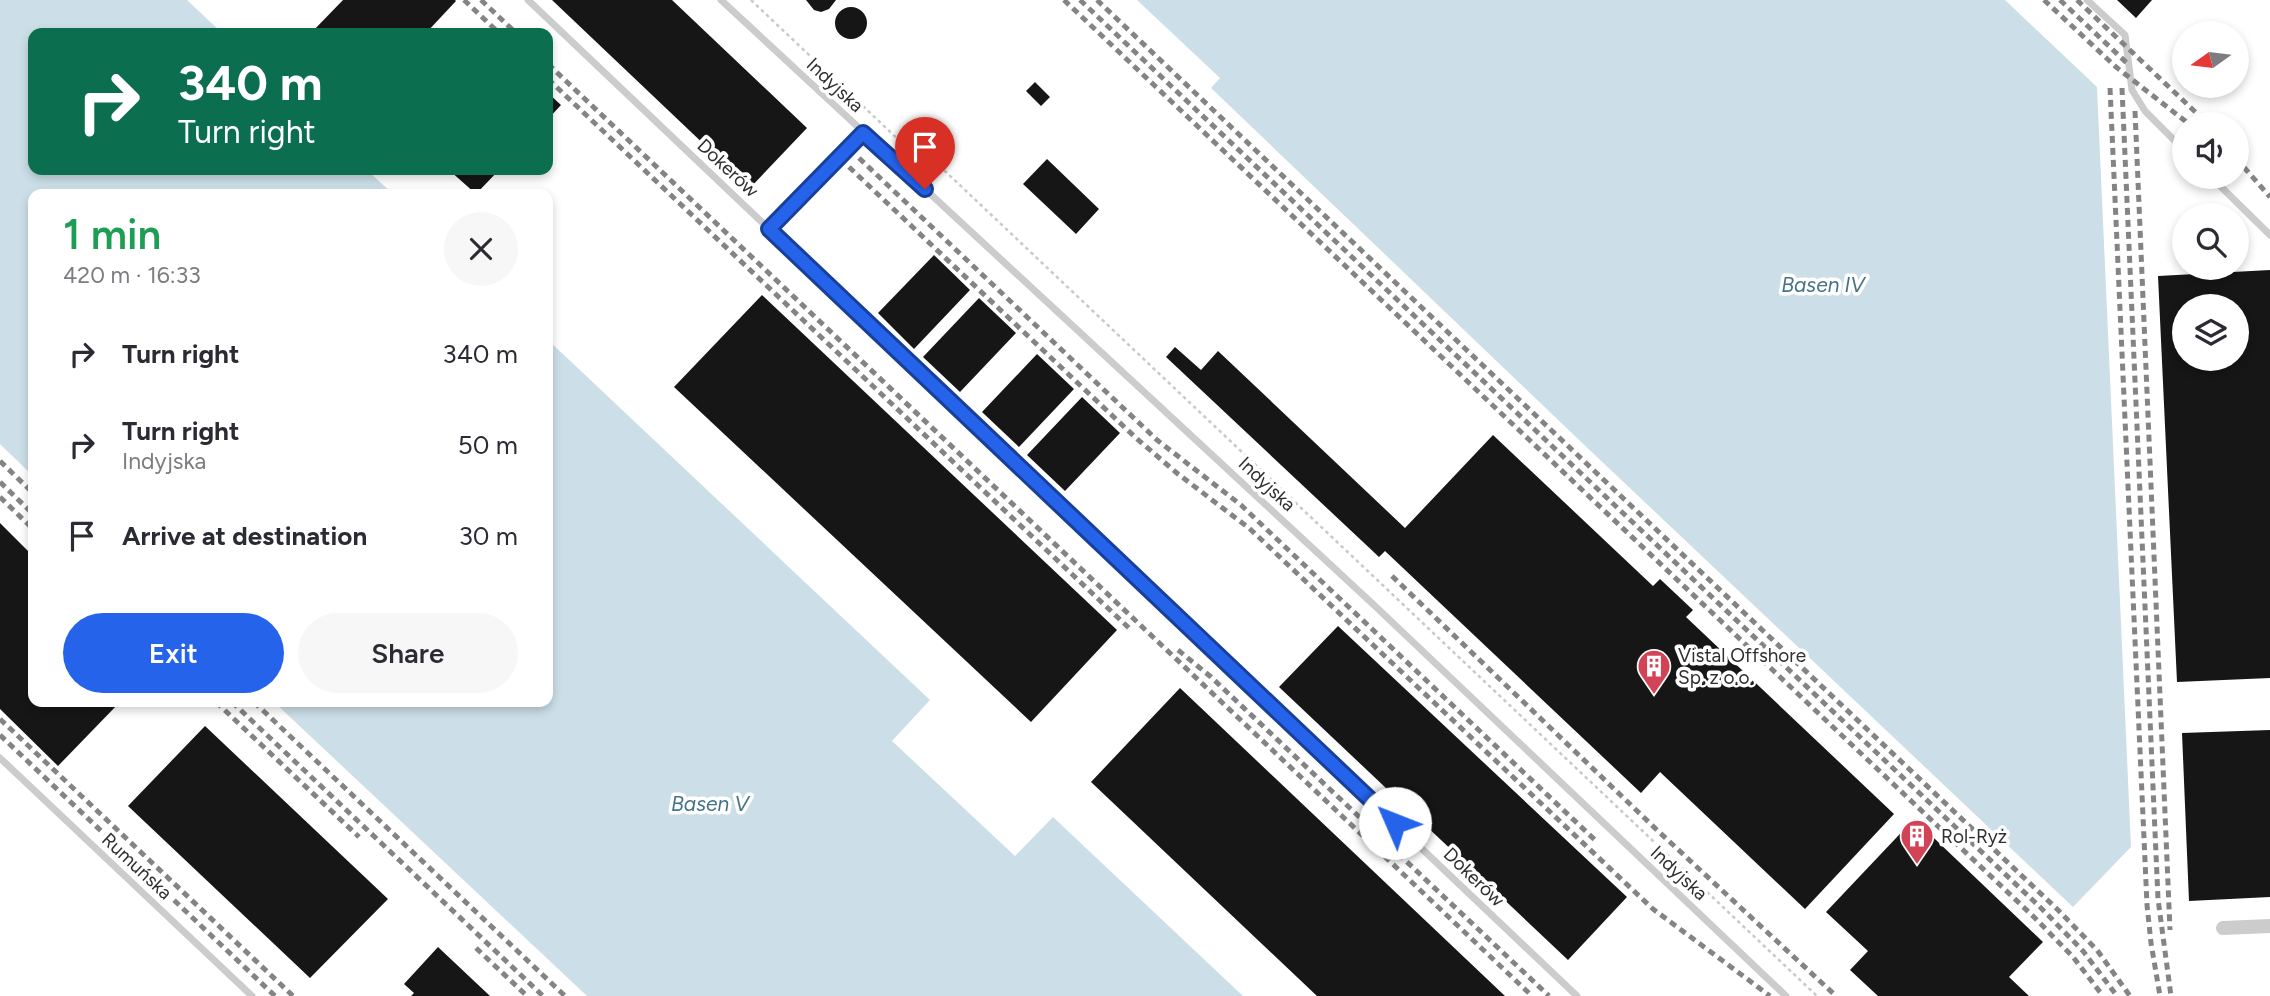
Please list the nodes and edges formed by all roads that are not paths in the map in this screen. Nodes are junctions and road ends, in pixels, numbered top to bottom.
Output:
1 (528, 0) edge
2 (722, 0) edge
3 (2087, 0) edge
4 (863, 133) junction
5 (2172, 138) edge
6 (2223, 189) edge
7 (769, 229) junction
8 (2270, 235) edge
9 (0, 758) edge
10 (2270, 926) edge
11 (2223, 928) dead end
12 (251, 996) edge
13 (1577, 996) edge
14 (1786, 996) edge

1 - 7 lane, Dokerów
2 - 4 lane, Indyjska
3 - 5 lane
4 - 7 lane
4 - 14 lane, Indyjska
6 - 8 lane
7 - 13 lane, Dokerów
9 - 12 lane, Rumuńska
10 - 11 street

